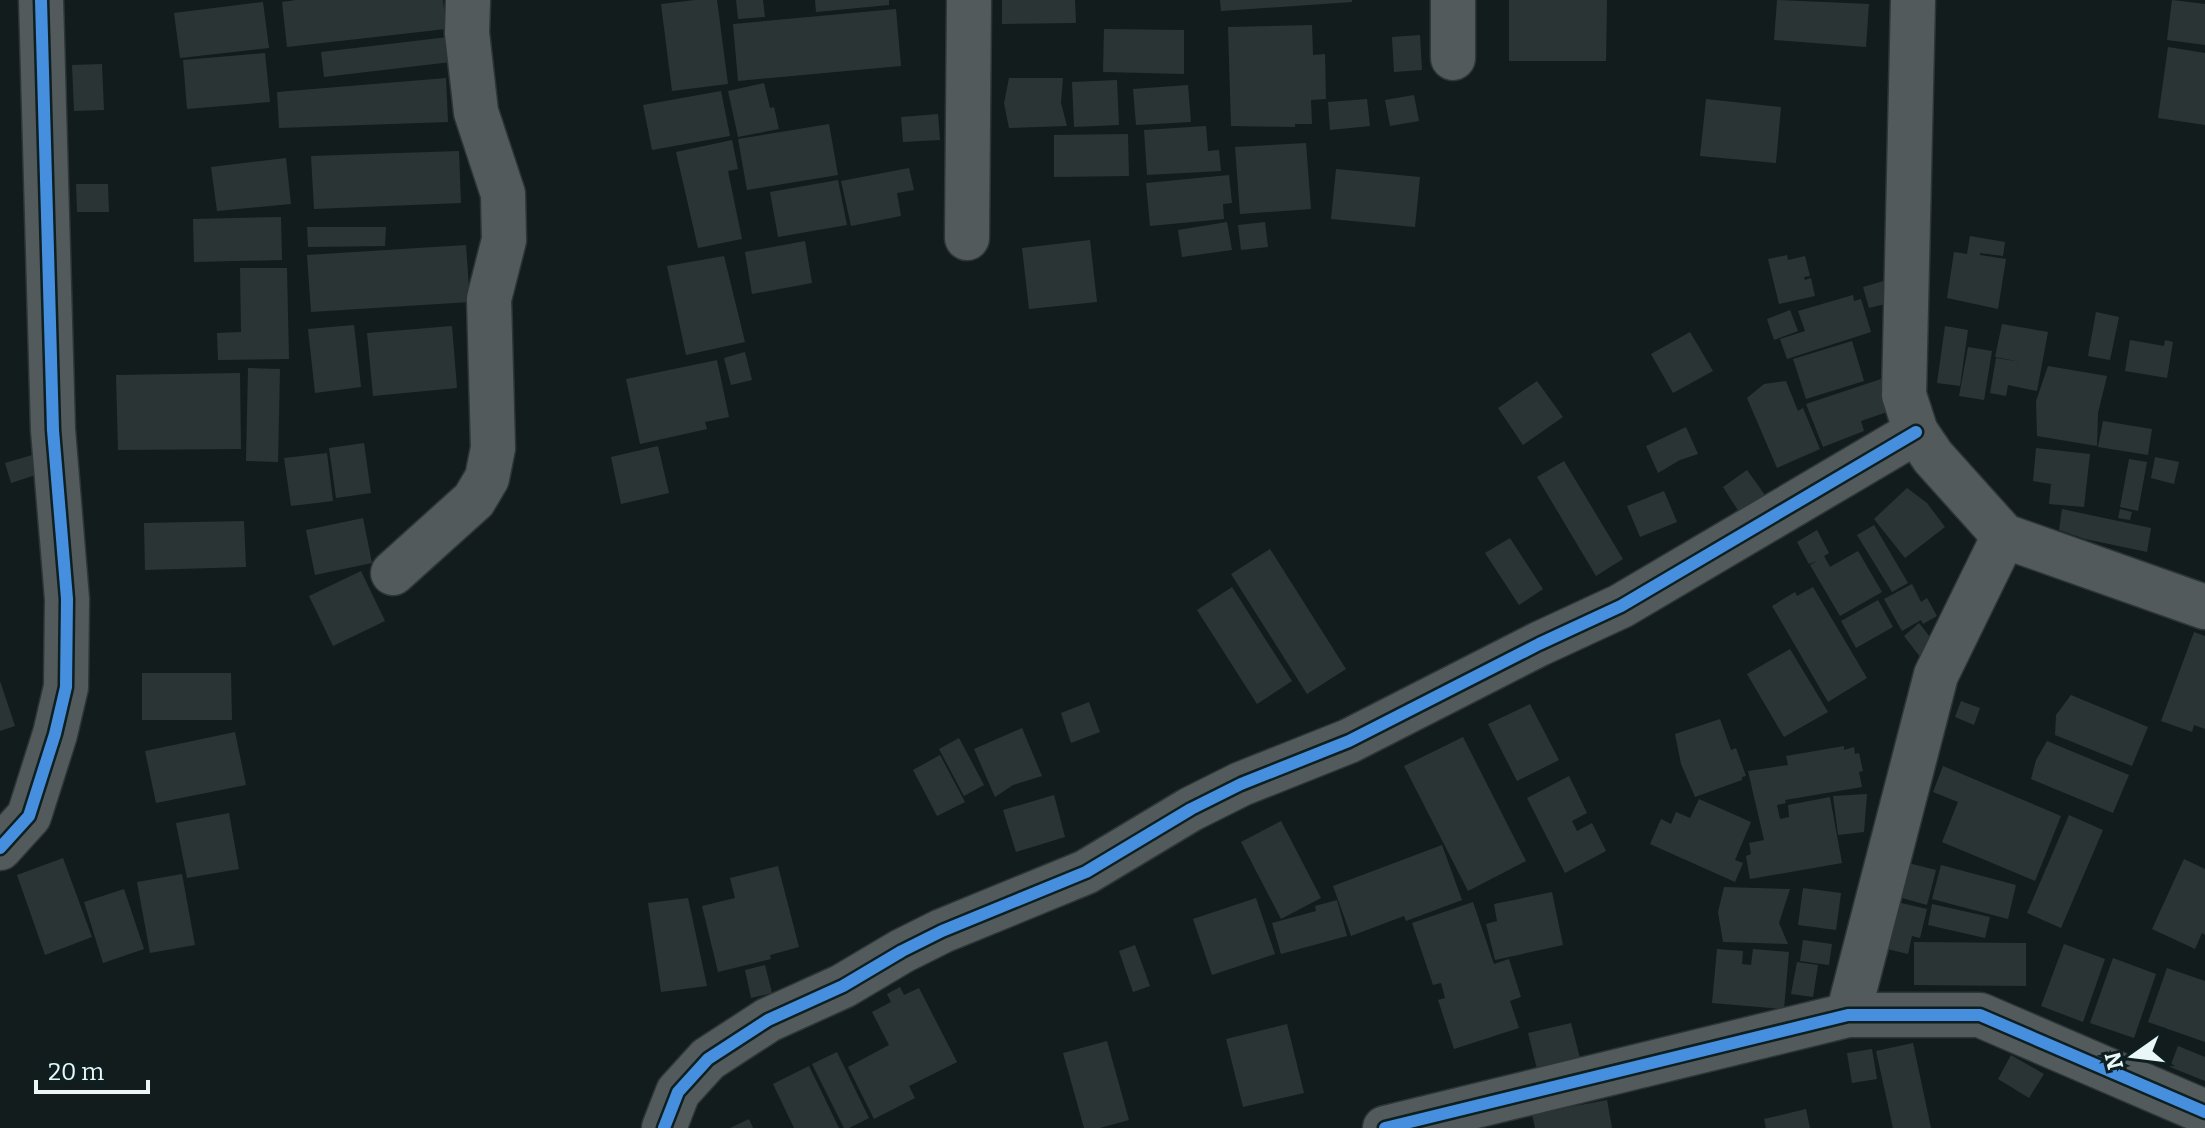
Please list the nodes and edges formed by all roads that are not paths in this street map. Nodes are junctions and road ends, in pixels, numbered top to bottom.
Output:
1 (41, 0) edge
2 (468, 0) edge
3 (969, 0) edge
4 (1453, 0) edge
5 (1913, 0) edge
6 (1453, 58) dead end
7 (967, 238) dead end
8 (1916, 432) junction
9 (2004, 536) junction
10 (393, 573) dead end
11 (2205, 607) edge
12 (0, 848) edge
13 (1848, 1015) junction
14 (2205, 1112) edge
15 (664, 1128) edge
16 (1385, 1128) edge

1 - 12 street
2 - 10 street
3 - 7 street
4 - 6 street
5 - 8 street
8 - 9 street
8 - 15 street
9 - 11 street
9 - 13 street
13 - 14 street
13 - 16 street

